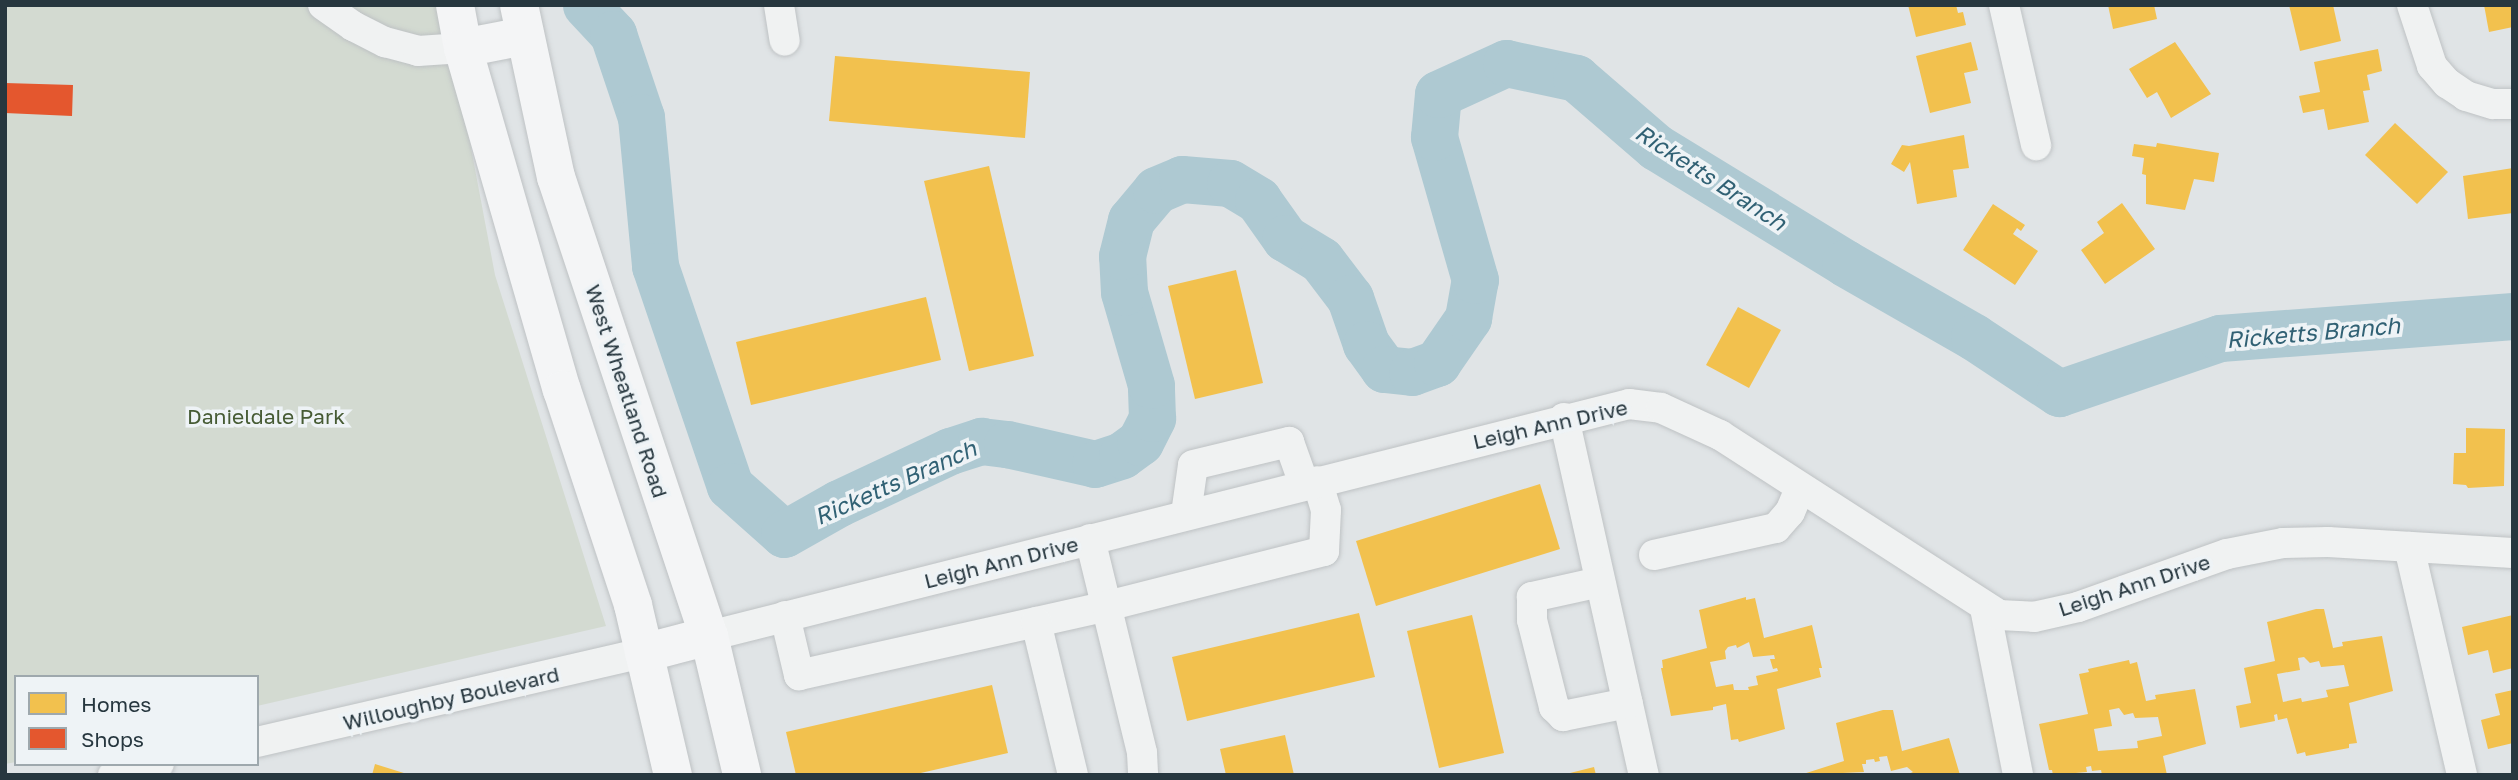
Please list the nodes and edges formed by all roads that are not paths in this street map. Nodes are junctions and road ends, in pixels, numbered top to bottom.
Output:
1 (323, 5) edge
2 (454, 5) edge
3 (779, 5) edge
4 (2004, 5) edge
5 (2412, 5) edge
6 (522, 21) edge
7 (785, 41) dead end
8 (463, 48) junction
9 (2503, 104) edge
10 (2036, 145) dead end
11 (1563, 418) junction
12 (1311, 482) junction
13 (1800, 489) junction
14 (1186, 514) junction
15 (1090, 539) junction
16 (2409, 547) junction
17 (2513, 553) edge
18 (1654, 555) dead end
19 (1600, 582) junction
20 (1107, 606) junction
21 (1985, 608) junction
22 (785, 617) junction
23 (1036, 622) junction
24 (709, 636) junction
25 (644, 653) junction
26 (1628, 703) junction
27 (259, 742) edge
28 (151, 766) edge
29 (113, 775) edge
30 (673, 775) edge
31 (742, 775) edge
32 (1073, 775) edge
33 (1143, 775) edge
34 (1644, 775) edge
35 (2018, 775) edge
36 (2462, 775) edge

1 - 8 street
2 - 8 main road
3 - 7 street
4 - 10 street
5 - 9 street
6 - 8 main road
6 - 24 main road, West Wheatland Road
8 - 25 main road
11 - 12 street, Leigh Ann Drive
11 - 13 street, Leigh Ann Drive
11 - 19 street
12 - 14 street, Leigh Ann Drive
12 - 14 street
12 - 20 street
13 - 18 street
13 - 21 street, Leigh Ann Drive
14 - 15 street, Leigh Ann Drive
15 - 20 street
15 - 22 street, Leigh Ann Drive
16 - 17 street, Leigh Ann Drive
16 - 21 street, Leigh Ann Drive
16 - 36 street
19 - 26 street
19 - 26 street
20 - 23 street
20 - 33 street
21 - 35 street
22 - 23 street
22 - 24 street, Leigh Ann Drive
23 - 32 street
24 - 25 main road
24 - 31 main road, West Wheatland Road
25 - 27 street, Willoughby Boulevard
25 - 30 main road
26 - 34 street
28 - 29 street

